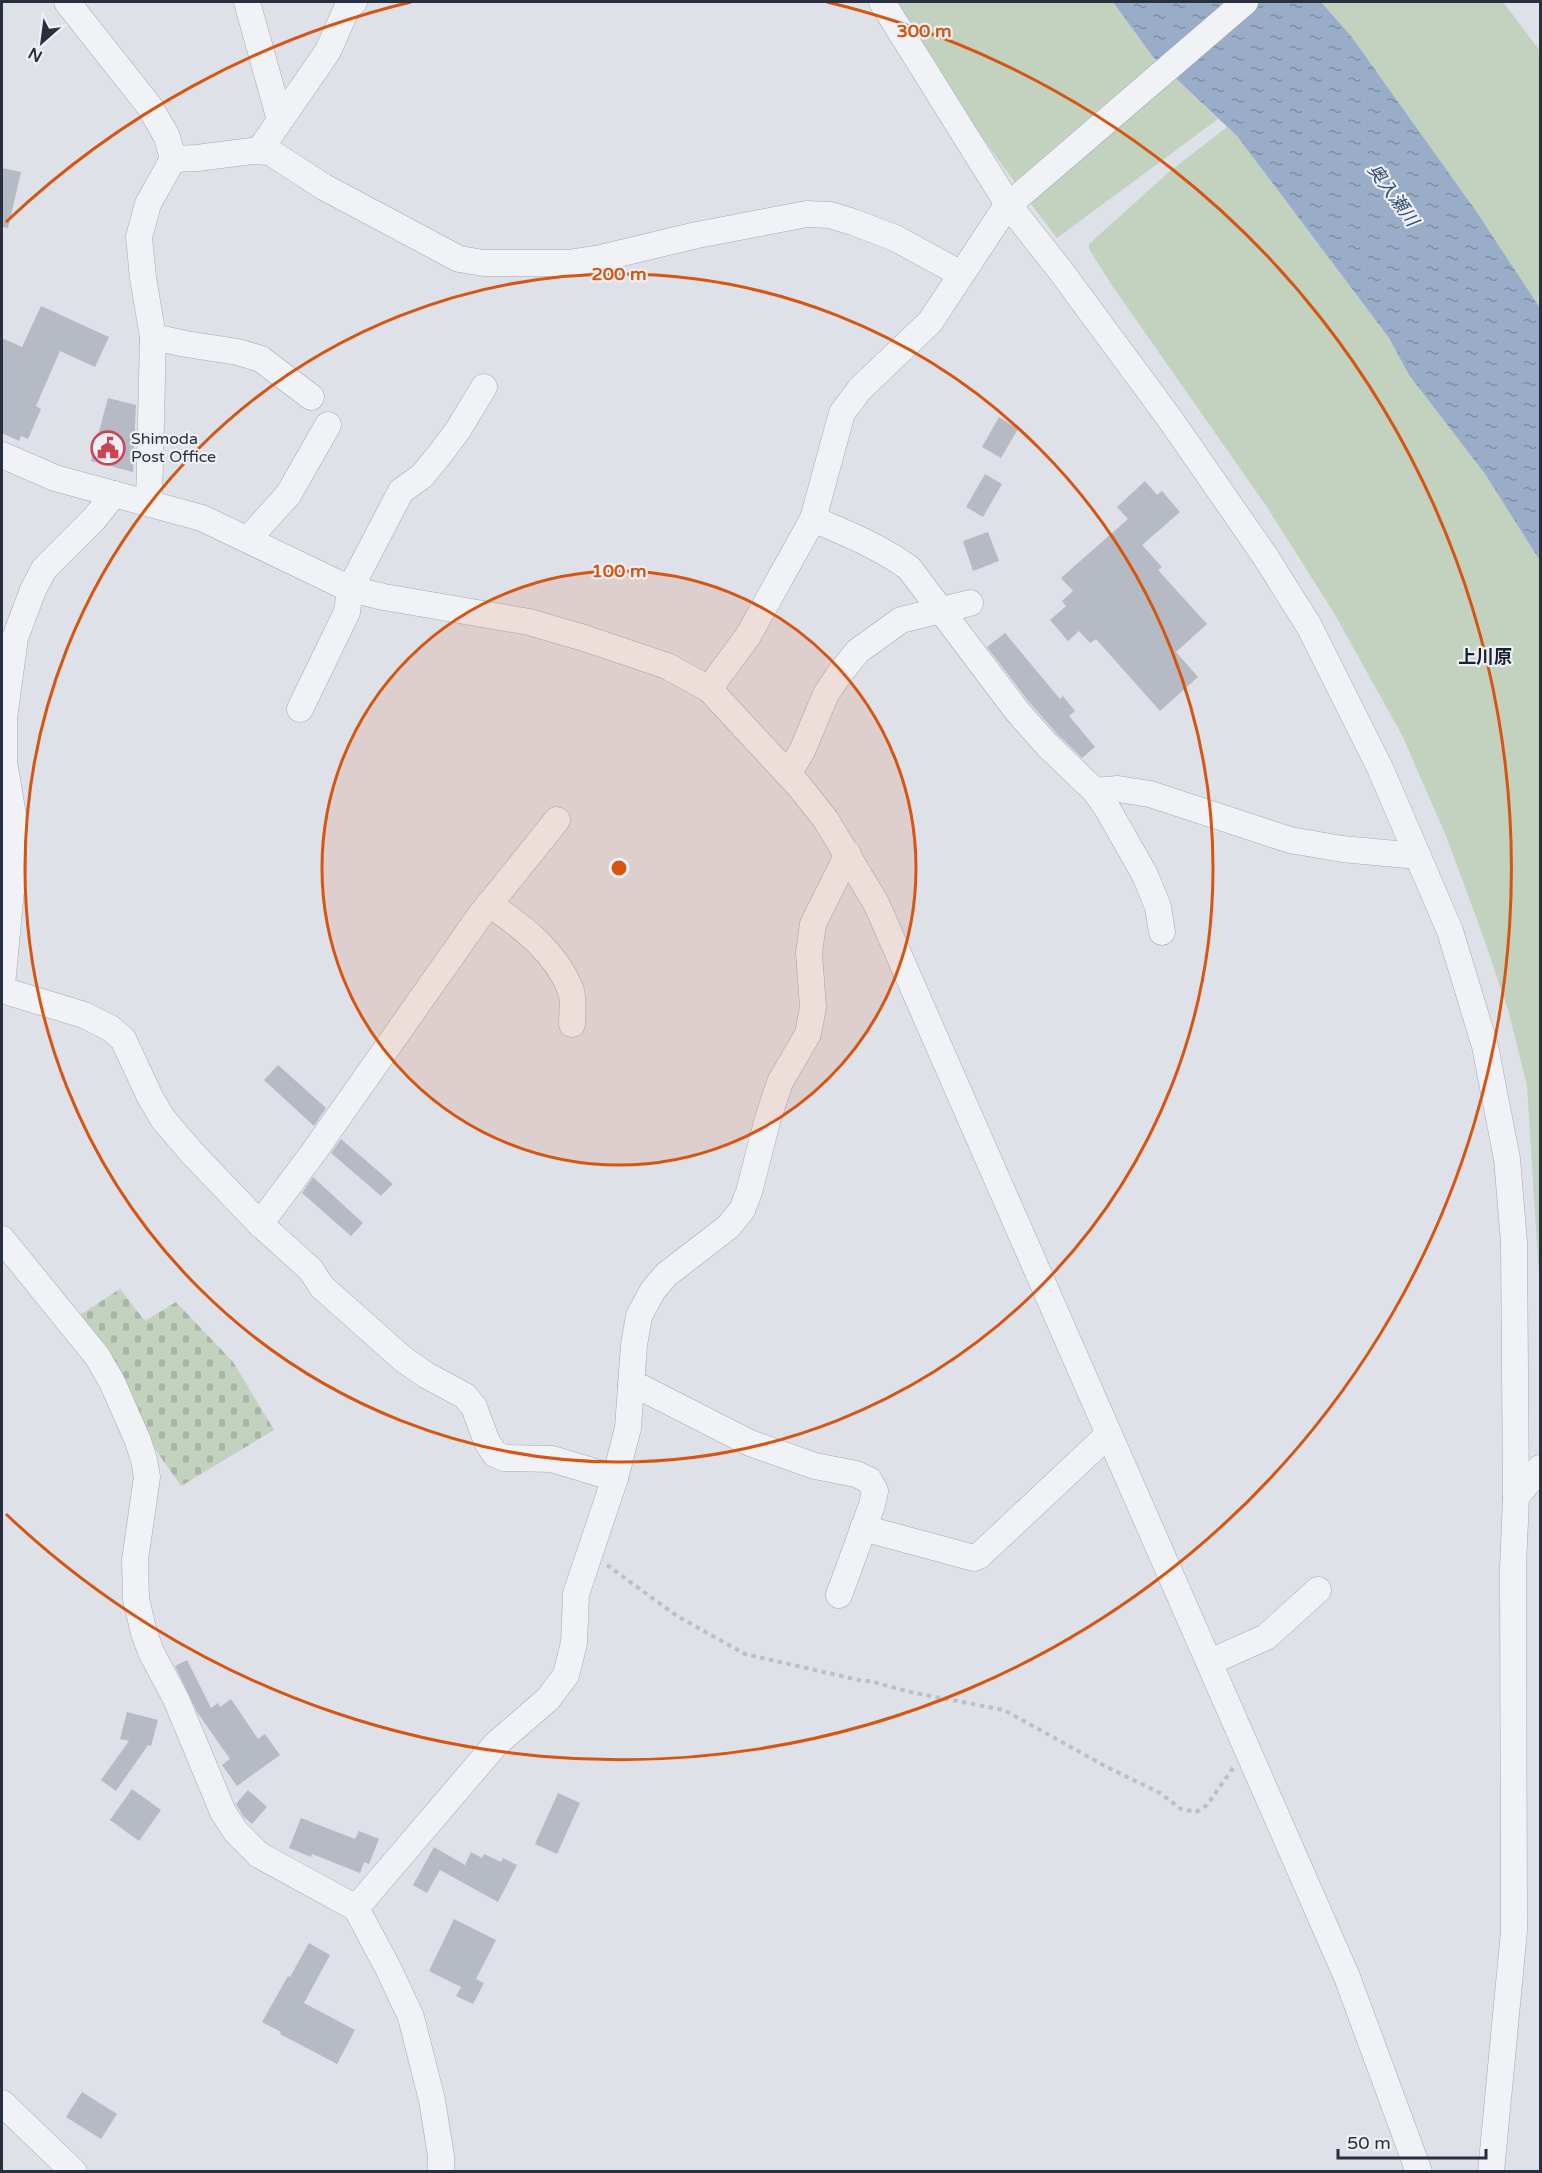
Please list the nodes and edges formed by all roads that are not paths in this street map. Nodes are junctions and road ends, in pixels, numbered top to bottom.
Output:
1 (67, 2) edge
2 (247, 2) edge
3 (354, 2) edge
4 (882, 2) edge
5 (1245, 2) edge
6 (280, 120) junction
7 (259, 151) junction
8 (173, 159) junction
9 (1013, 201) junction
10 (961, 274) junction
11 (153, 337) junction
12 (484, 387) dead end
13 (311, 397) dead end
14 (328, 425) dead end
15 (2, 455) edge
16 (114, 494) junction
17 (149, 502) junction
18 (813, 519) junction
19 (249, 538) junction
20 (350, 588) junction
21 (970, 603) dead end
22 (940, 610) junction
23 (709, 689) junction
24 (300, 709) dead end
25 (3, 718) edge
26 (788, 774) junction
27 (1095, 791) junction
28 (557, 820) dead end
29 (848, 854) junction
30 (1418, 856) junction
31 (7, 868) edge
32 (489, 904) junction
33 (1162, 932) dead end
34 (3, 971) edge
35 (2, 990) edge
36 (572, 1024) dead end
37 (260, 1224) junction
38 (2, 1239) edge
39 (631, 1385) junction
40 (1109, 1434) junction
41 (1540, 1468) edge
42 (615, 1478) junction
43 (1516, 1497) junction
44 (863, 1528) junction
45 (1318, 1590) dead end
46 (839, 1595) dead end
47 (1210, 1662) junction
48 (356, 1908) junction
49 (2, 2103) edge
50 (74, 2172) edge
51 (441, 2172) edge
52 (1419, 2172) edge
53 (1491, 2172) edge

1 - 8 street
2 - 6 street
3 - 6 street
4 - 9 street
5 - 9 street
6 - 7 street
7 - 8 street
7 - 10 street
8 - 11 street
9 - 10 street
9 - 30 street
10 - 18 street
11 - 13 street
11 - 17 street
12 - 20 street
14 - 19 street
15 - 16 street
16 - 17 street
16 - 25 street
17 - 19 street
18 - 22 street
18 - 23 street
19 - 20 street
20 - 23 street
20 - 24 street
21 - 22 street
22 - 26 street
22 - 27 street
23 - 26 street
25 - 31 street
26 - 29 street
27 - 30 street
27 - 33 street
28 - 32 street
29 - 39 street
29 - 40 street
30 - 43 street
31 - 34 street
32 - 36 street
32 - 37 street
35 - 37 street
37 - 42 street
38 - 48 street
39 - 42 street
39 - 44 street
40 - 44 street
40 - 47 street
41 - 43 street
42 - 48 street
43 - 53 street
44 - 46 street
45 - 47 street
47 - 52 street
48 - 51 street
49 - 50 street

